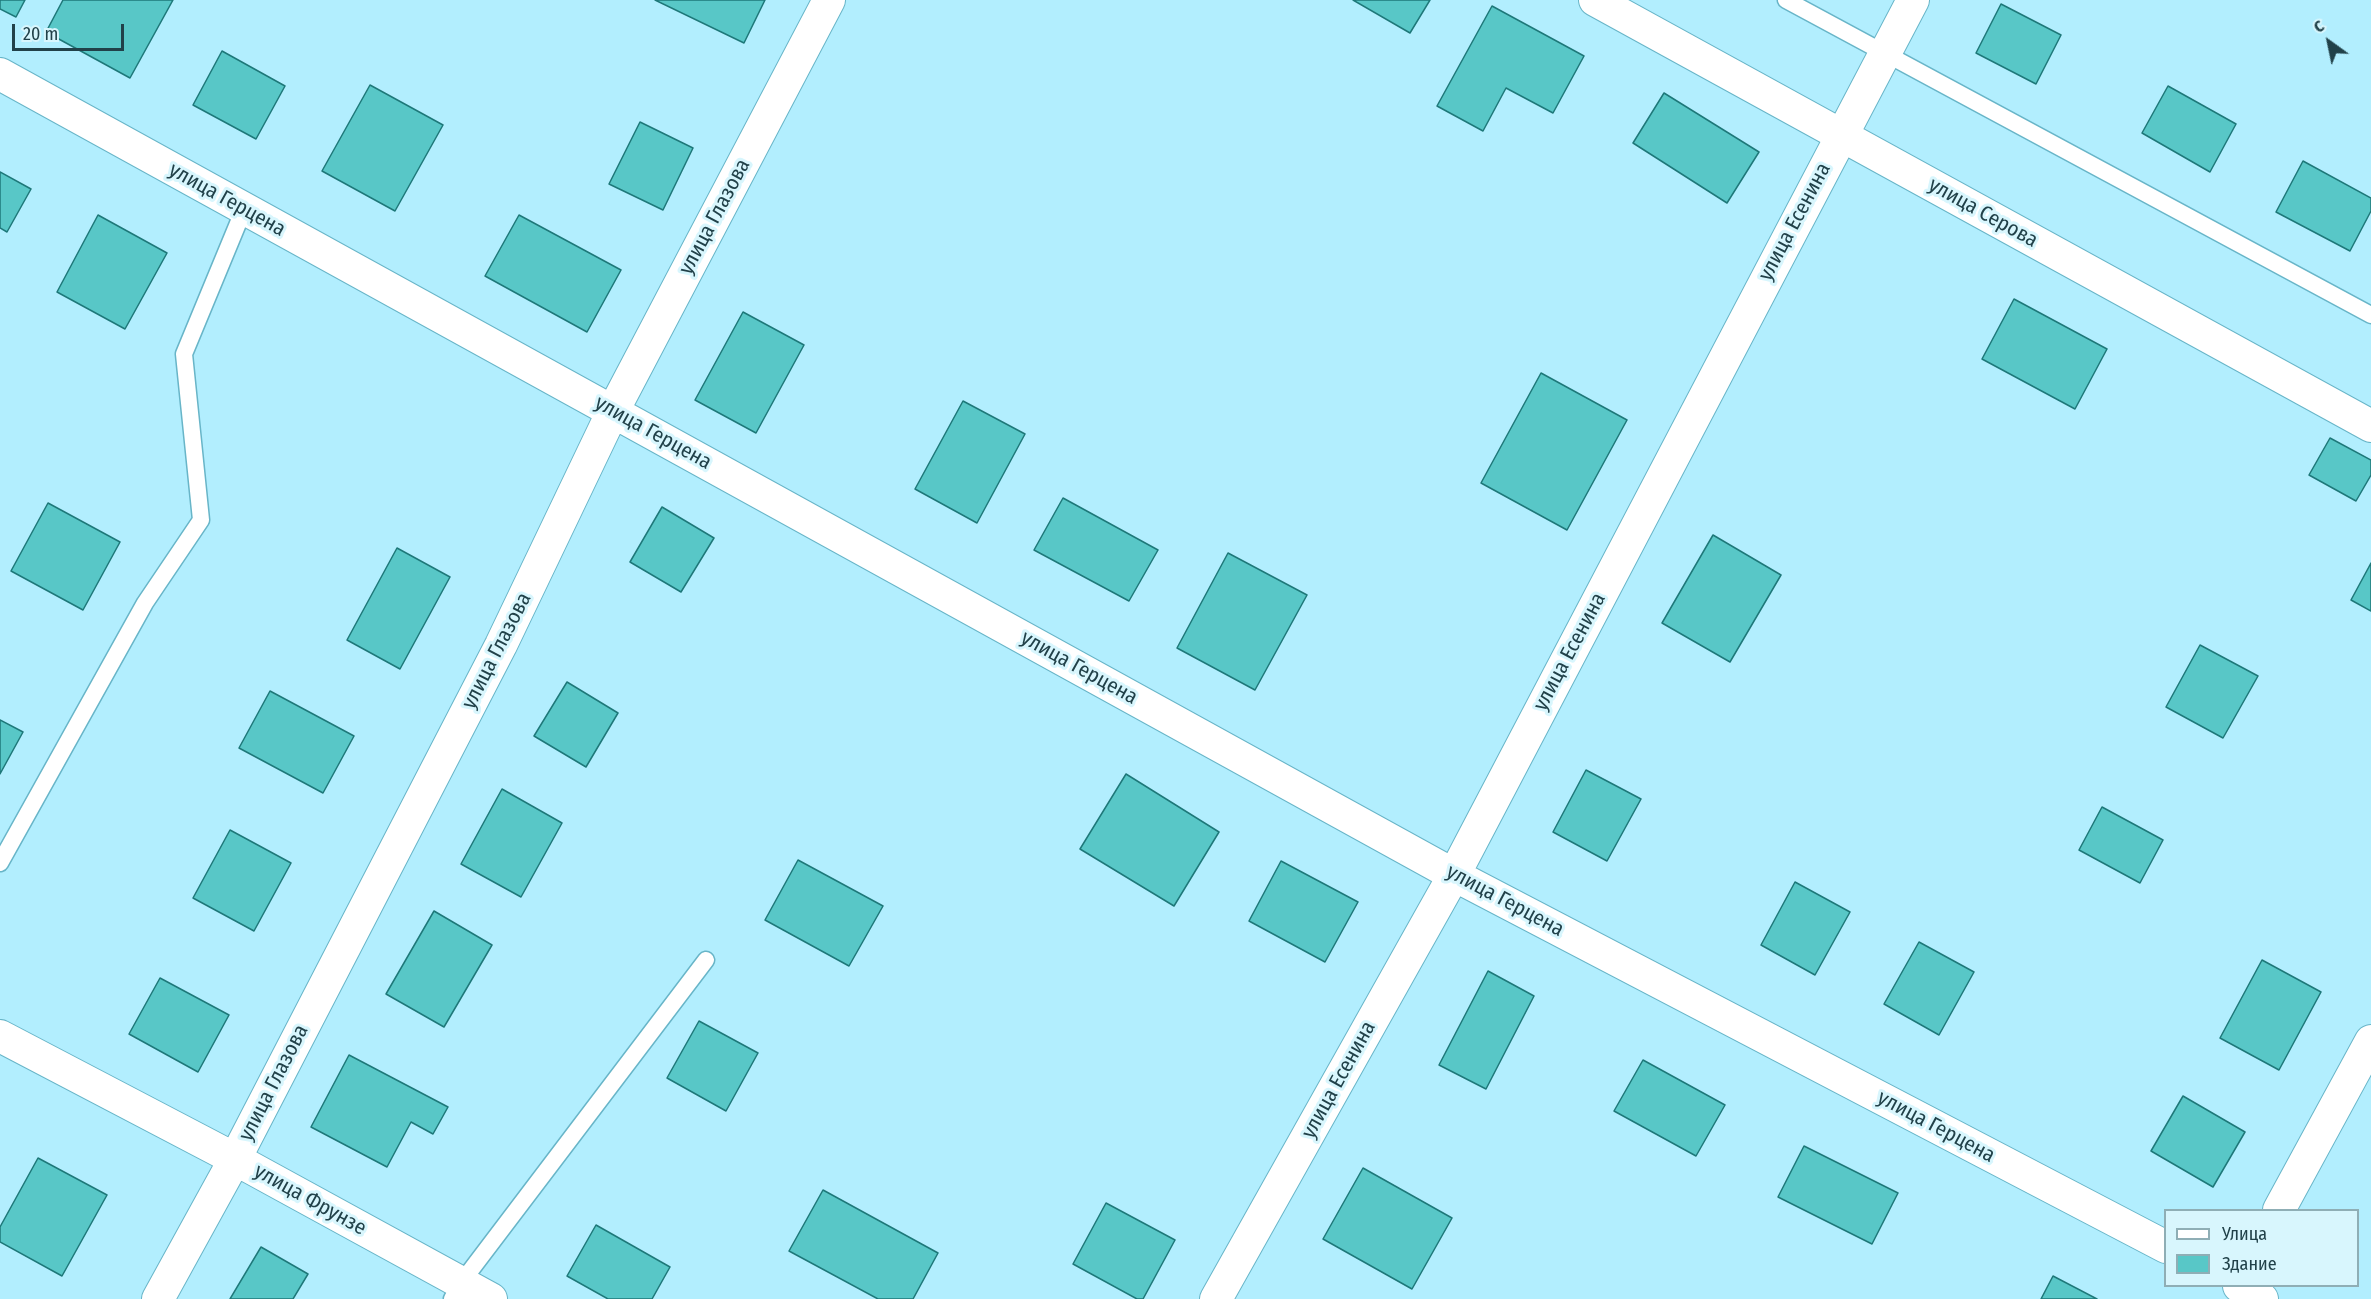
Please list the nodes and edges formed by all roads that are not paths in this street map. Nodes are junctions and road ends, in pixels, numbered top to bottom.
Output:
1 (829, 0) edge
2 (1595, 0) edge
3 (1785, 0) edge
4 (1913, 0) edge
5 (1885, 52) junction
6 (0, 74) edge
7 (1840, 134) junction
8 (244, 209) junction
9 (2371, 315) edge
10 (614, 411) junction
11 (2371, 426) edge
12 (0, 863) edge
13 (1454, 875) junction
14 (706, 960) dead end
15 (0, 1036) edge
16 (2371, 1041) edge
17 (235, 1159) junction
18 (2279, 1209) edge
19 (2164, 1246) edge
20 (2240, 1287) edge
21 (457, 1291) edge
22 (158, 1299) edge
23 (491, 1299) edge
24 (1216, 1299) edge
25 (2262, 1299) edge

1 - 10 street, улица Глазова
2 - 7 street, улица Серова
3 - 5 lane
4 - 5 street, улица Есенина
5 - 7 street, улица Есенина
5 - 9 lane
6 - 8 street, улица Герцена
7 - 11 street, улица Серова
7 - 13 street, улица Есенина
8 - 10 street, улица Герцена
8 - 12 lane
10 - 13 street, улица Герцена
10 - 17 street, улица Глазова
13 - 19 street, улица Герцена
13 - 24 street, улица Есенина
14 - 21 lane
15 - 17 street, улица Фрунзе
16 - 18 street
17 - 21 street, улица Фрунзе
17 - 22 street, улица Глазова
20 - 25 street
21 - 23 street, улица Фрунзе

